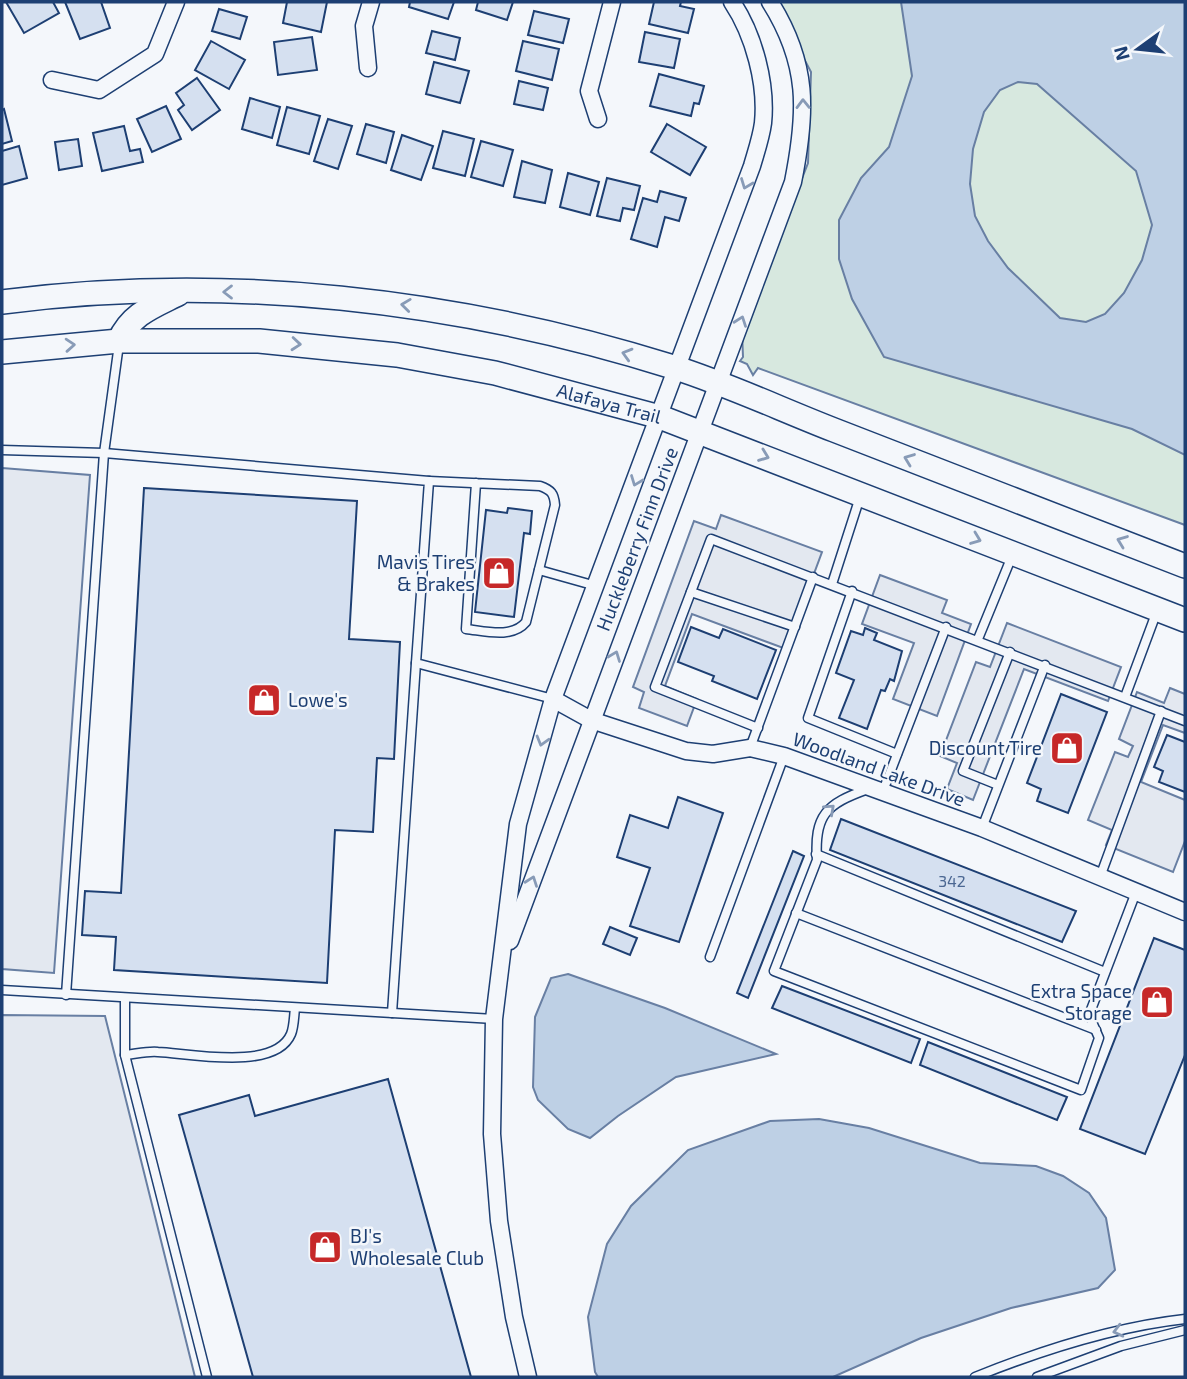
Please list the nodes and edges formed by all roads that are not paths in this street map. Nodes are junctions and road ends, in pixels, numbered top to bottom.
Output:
1 (176, 2) edge
2 (371, 2) edge
3 (612, 2) edge
4 (732, 2) edge
5 (770, 2) edge
6 (368, 68) dead end
7 (52, 80) dead end
8 (598, 119) dead end
9 (181, 292) junction
10 (2, 302) edge
11 (119, 341) junction
12 (2, 352) edge
13 (675, 368) junction
14 (718, 385) junction
15 (660, 417) junction
16 (700, 432) junction
17 (2, 450) edge
18 (104, 453) junction
19 (429, 481) junction
20 (476, 483) junction
21 (861, 494) junction
22 (1013, 553) junction
23 (1185, 566) edge
24 (539, 570) junction
25 (813, 577) junction
26 (832, 584) junction
27 (596, 586) junction
28 (852, 591) junction
29 (691, 592) junction
30 (1157, 610) junction
31 (1185, 620) edge
32 (795, 627) junction
33 (946, 627) junction
34 (978, 639) junction
35 (1010, 652) junction
36 (416, 663) junction
37 (1045, 665) junction
38 (1125, 697) junction
39 (553, 699) junction
40 (1161, 711) junction
41 (591, 720) junction
42 (1185, 721) edge
43 (758, 728) junction
44 (750, 748) junction
45 (897, 754) junction
46 (784, 756) junction
47 (998, 785) junction
48 (878, 789) junction
49 (982, 828) junction
50 (816, 854) junction
51 (1100, 877) junction
52 (1136, 892) junction
53 (1185, 912) edge
54 (796, 913) junction
55 (710, 957) dead end
56 (500, 968) junction
57 (1105, 972) junction
58 (2, 990) edge
59 (66, 995) junction
60 (125, 999) junction
61 (295, 1007) junction
62 (392, 1013) junction
63 (494, 1019) junction
64 (1096, 1030) junction
65 (125, 1055) junction
66 (1185, 1320) edge
67 (1185, 1330) edge
68 (207, 1377) edge
69 (528, 1377) edge
70 (975, 1377) edge
71 (1037, 1377) edge

1 - 7 street
2 - 6 street
3 - 8 street
4 -> 13 street, Huckleberry Finn Drive
14 -> 5 street, Huckleberry Finn Drive
9 - 10 main road
9 - 11 main road
13 -> 9 main road
12 -> 11 main road, Alafaya Trail
11 -> 15 main road, Alafaya Trail
11 - 18 lane
13 - 14 main road
13 - 15 street, Huckleberry Finn Drive
14 - 16 street, Huckleberry Finn Drive
23 -> 14 main road
15 - 16 main road, Alafaya Trail
15 -> 27 street, Huckleberry Finn Drive
16 -> 21 main road, Alafaya Trail
41 -> 16 street, Huckleberry Finn Drive
17 - 18 lane
18 - 19 lane
18 - 59 lane
19 - 20 lane
19 - 36 lane
20 - 24 lane
20 - 24 lane
21 -> 22 main road, Alafaya Trail
21 - 26 lane
22 - 30 main road, Alafaya Trail
22 - 34 lane
24 - 27 lane
25 - 26 lane
25 - 29 lane
25 - 32 lane
26 - 28 lane
27 - 39 street, Huckleberry Finn Drive
28 - 33 lane
28 - 45 lane
29 - 32 lane
29 - 43 lane
30 - 31 main road, Alafaya Trail
30 - 38 lane
32 - 43 lane
33 - 34 lane
33 - 45 lane
34 - 35 lane
35 - 37 lane
35 - 47 lane
36 - 39 lane
36 - 62 lane
37 - 38 lane
37 - 47 lane
38 - 40 lane
39 - 41 street, Woodland Lake Drive
39 -> 56 street, Huckleberry Finn Drive
40 - 42 lane
40 - 51 lane
41 - 44 street, Woodland Lake Drive
56 -> 41 street, Huckleberry Finn Drive
43 - 44 lane
44 - 46 street, Woodland Lake Drive
45 - 48 lane
46 - 48 street, Woodland Lake Drive
46 - 55 lane
47 - 49 lane
48 - 49 street, Woodland Lake Drive
50 -> 48 lane
49 - 51 street, Woodland Lake Drive
50 - 54 lane
50 - 57 lane
51 - 52 street, Woodland Lake Drive
52 - 53 street, Woodland Lake Drive
52 - 57 lane
54 - 64 lane
54 - 64 lane
56 - 63 street, Huckleberry Finn Drive
57 - 64 lane
58 - 59 lane
59 - 60 lane
60 - 61 lane
60 - 65 lane
61 - 62 lane
61 - 65 lane
62 - 63 lane
63 - 69 street, Huckleberry Finn Drive
65 - 68 lane
66 -> 70 lane
67 - 71 lane

